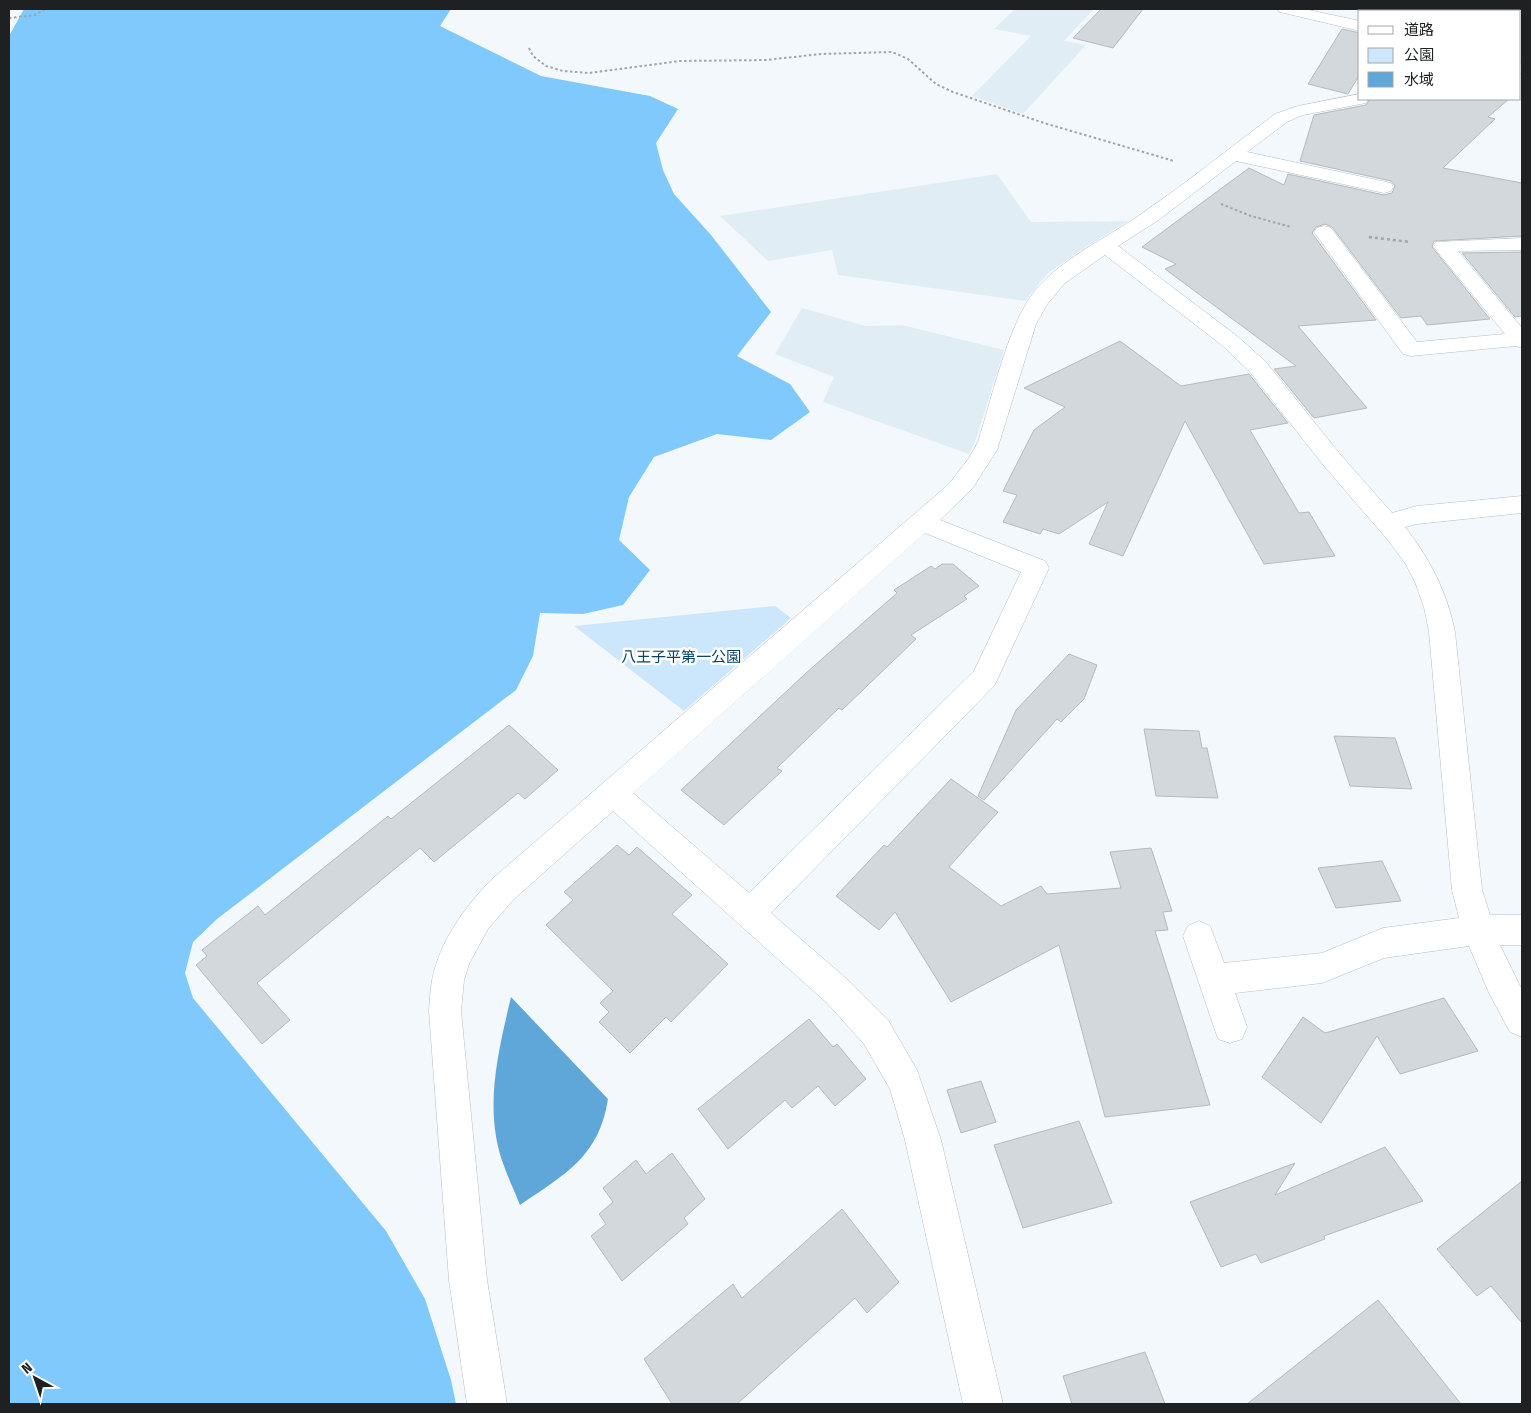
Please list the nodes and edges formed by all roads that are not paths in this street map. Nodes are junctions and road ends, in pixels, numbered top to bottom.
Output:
1 (1285, 9) edge
2 (1358, 26) edge
3 (1358, 98) edge
4 (1233, 153) junction
5 (1384, 187) dead end
6 (1324, 232) dead end
7 (1522, 244) edge
8 (1105, 247) junction
9 (1522, 340) edge
10 (1522, 504) edge
11 (923, 521) junction
12 (1386, 523) junction
13 (613, 794) junction
14 (749, 914) junction
15 (1478, 930) junction
16 (1522, 930) edge
17 (1198, 936) dead end
18 (1213, 980) junction
19 (1522, 1020) edge
20 (1230, 1027) dead end
21 (486, 1404) edge
22 (984, 1404) edge

1 - 2 street
3 - 4 street
4 - 5 street
4 - 8 street
6 - 9 street
7 - 9 street
8 - 11 street
8 - 12 street
10 - 12 street
11 - 13 street
11 - 14 street
12 - 15 street
13 - 14 street
13 - 21 street
14 - 22 street
15 - 16 street
15 - 18 street
15 - 19 street
17 - 18 street
18 - 20 street

